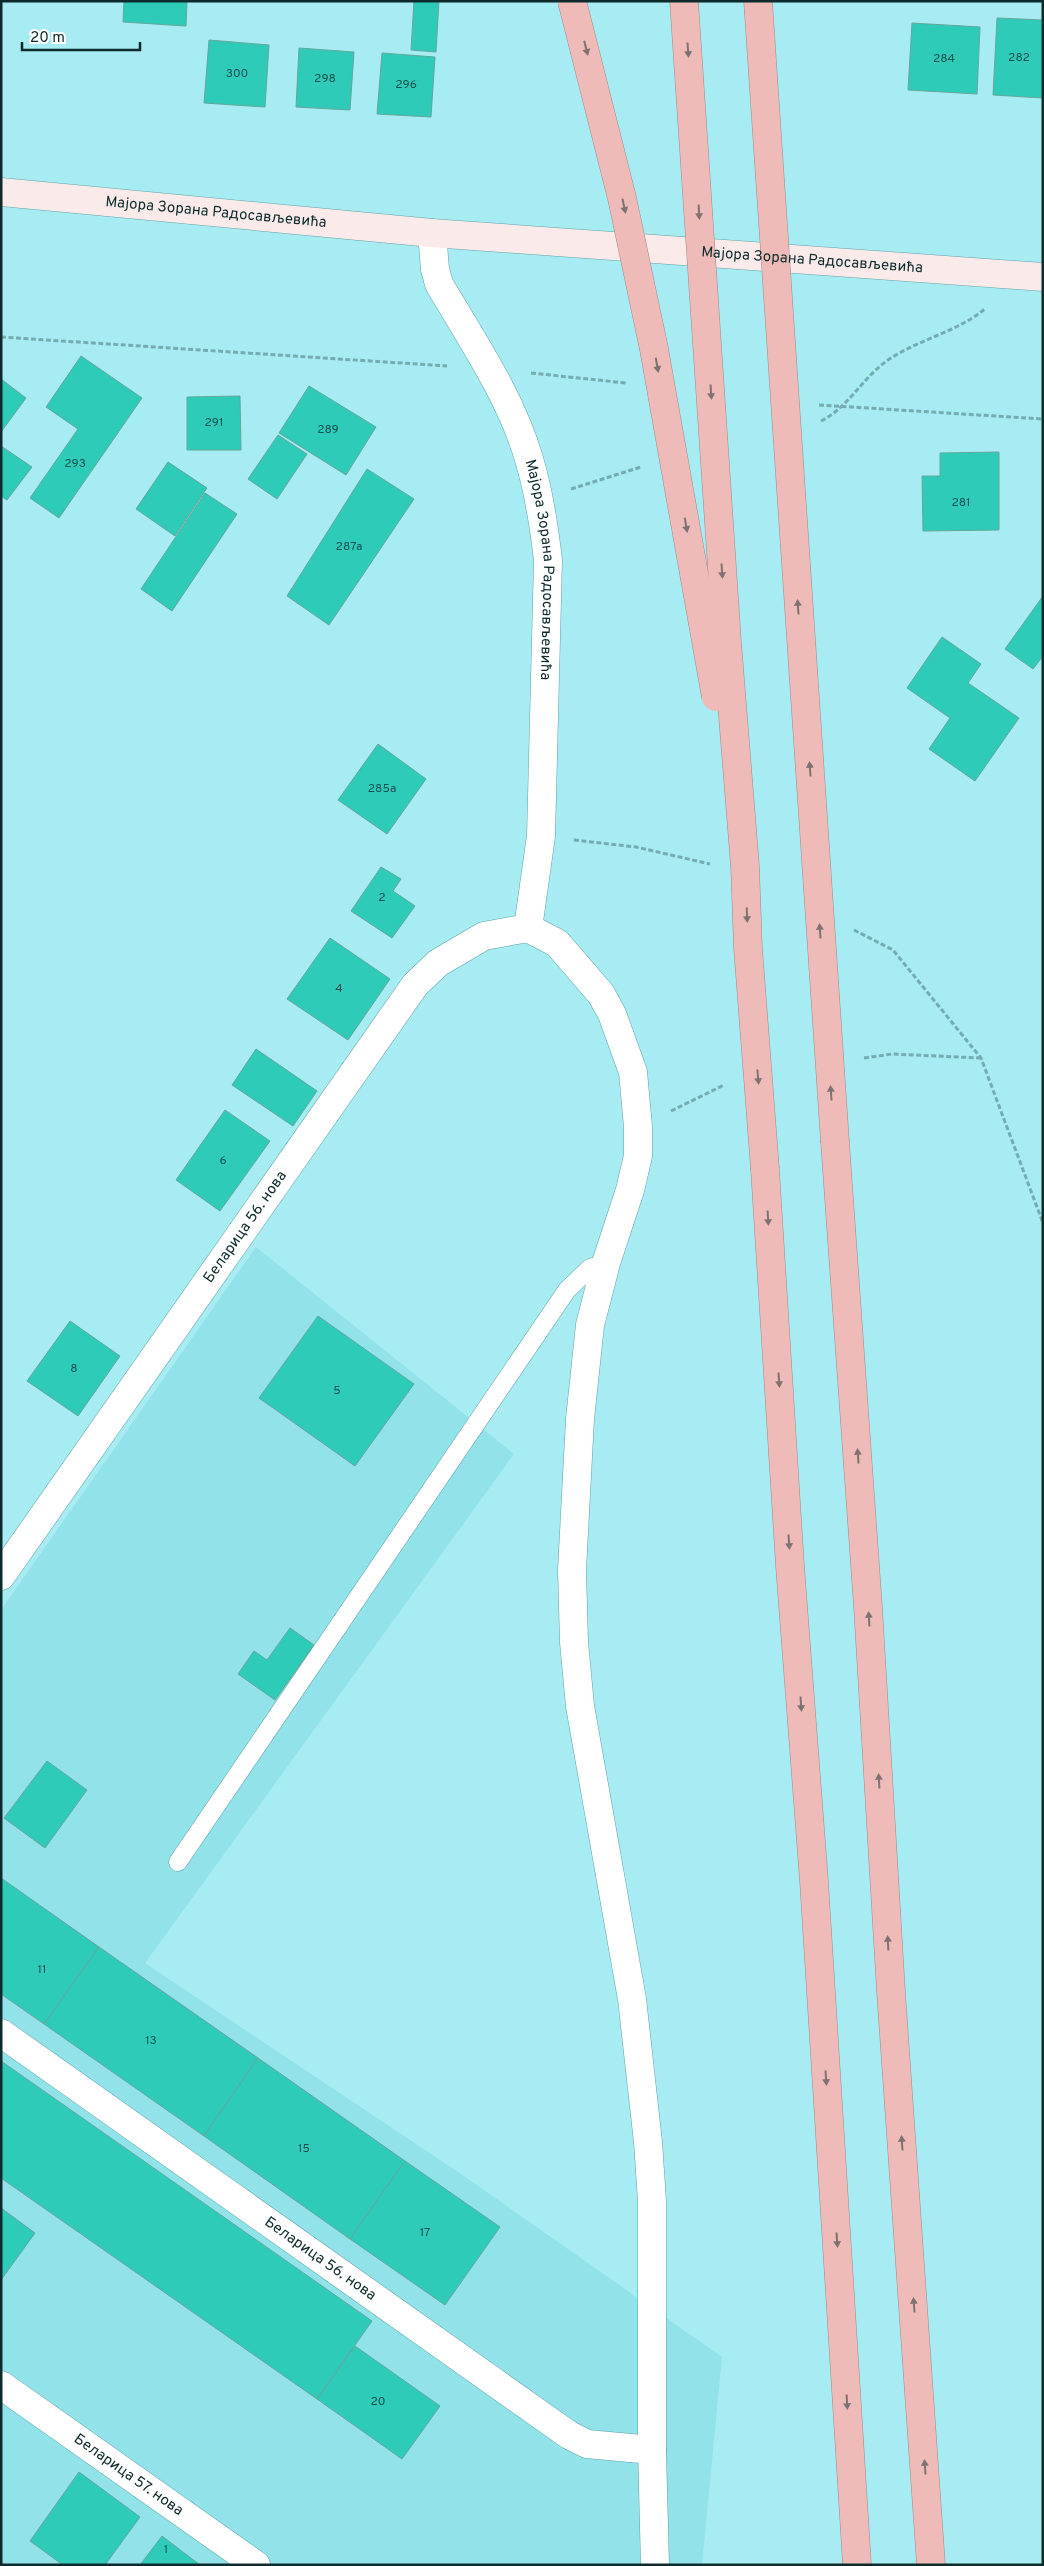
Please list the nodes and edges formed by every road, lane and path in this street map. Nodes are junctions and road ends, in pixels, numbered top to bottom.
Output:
1 (572, 1) edge
2 (684, 1) edge
3 (758, 1) edge
4 (1, 192) edge
5 (432, 233) junction
6 (1043, 277) edge
7 (1, 337) edge
8 (489, 368) junction
9 (541, 836) junction
10 (706, 863) dead end
11 (745, 866) junction
12 (528, 928) junction
13 (893, 950) dead end
14 (1043, 1223) edge
15 (606, 1264) junction
16 (1, 1576) edge
17 (178, 1862) dead end
18 (1, 2033) edge
19 (1, 2385) edge
20 (652, 2450) junction
21 (256, 2565) edge
22 (655, 2565) edge
23 (857, 2565) edge
24 (931, 2565) edge

1 -> 11 highway, bridge
2 -> 11 highway, bridge
24 -> 3 highway, bridge
4 - 5 main road, Мајора Зорана Радосављевића
5 - 6 main road, Мајора Зорана Радосављевића
5 - 8 street, Мајора Зорана Радосављевића
7 - 8 path
8 - 9 street, Мајора Зорана Радосављевића
9 - 10 path
9 - 12 street, Мајора Зорана Радосављевића
11 -> 23 highway, bridge
12 - 15 street
12 - 16 street, Беларица 56. нова
13 - 14 path
15 - 17 lane
15 - 20 street
18 - 20 street, Беларица 56. нова
19 - 21 street, Беларица 57. нова
20 - 22 street

